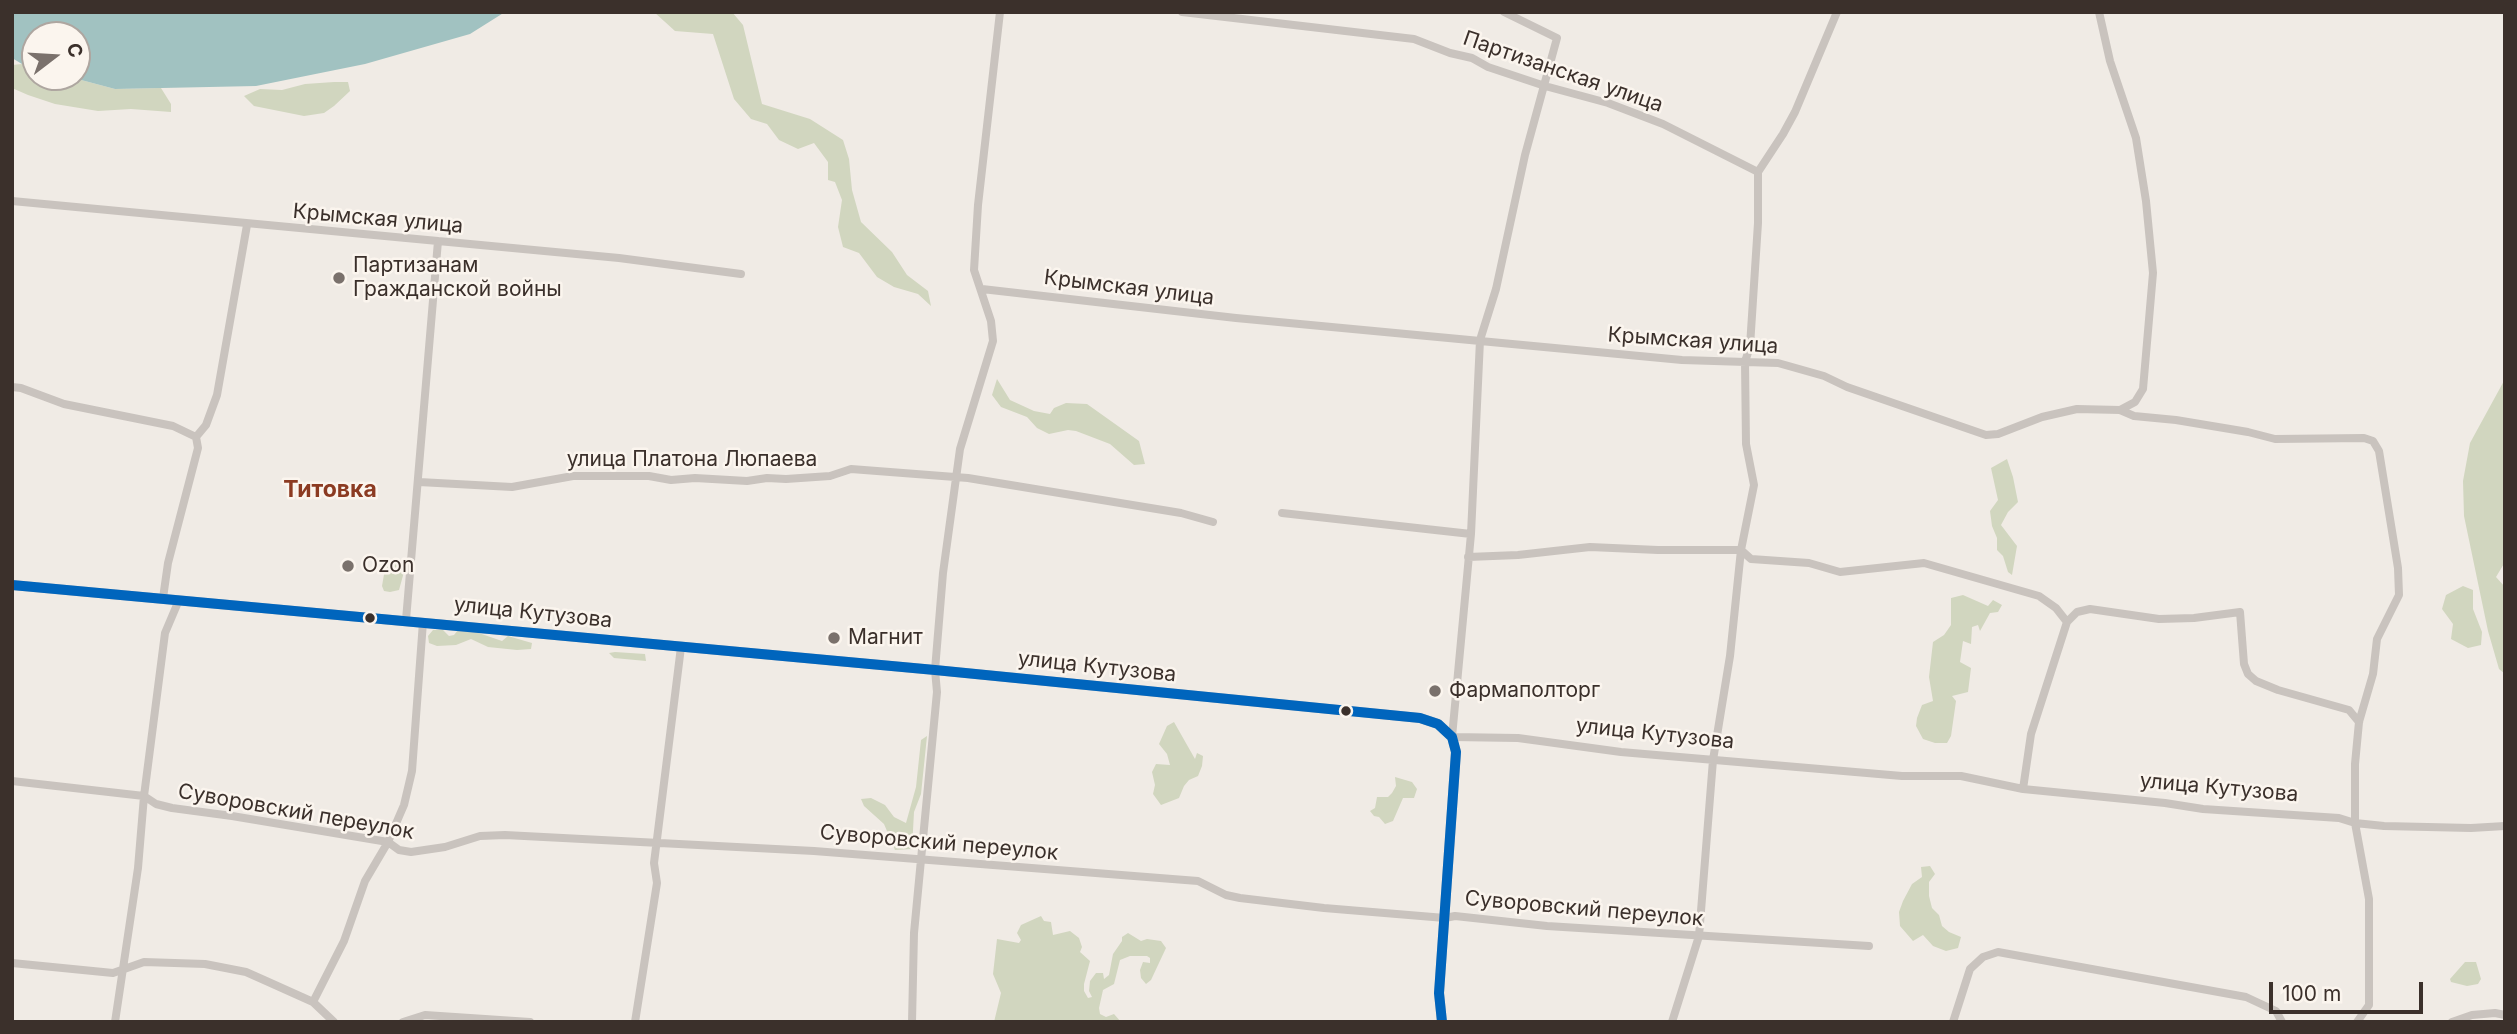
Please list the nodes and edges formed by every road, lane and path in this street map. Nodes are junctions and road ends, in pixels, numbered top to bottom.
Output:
1 (1000, 12) edge
2 (1182, 12) edge
3 (1504, 12) edge
4 (1836, 12) edge
5 (2099, 12) edge
6 (1545, 86) junction
7 (1758, 172) junction
8 (12, 201) edge
9 (247, 225) junction
10 (438, 241) junction
11 (741, 274) dead end
12 (982, 289) junction
13 (1480, 340) junction
14 (1745, 362) junction
15 (12, 387) edge
16 (2120, 410) junction
17 (196, 437) junction
18 (955, 477) junction
19 (419, 482) junction
20 (1282, 513) dead end
21 (1213, 522) dead end
22 (1471, 534) junction
23 (1741, 550) junction
24 (1468, 556) junction
25 (12, 585) edge
26 (163, 598) junction
27 (179, 600) junction
28 (406, 620) junction
29 (423, 622) junction
30 (2067, 622) junction
31 (681, 647) junction
32 (935, 670) junction
33 (2359, 722) junction
34 (1452, 737) junction
35 (1713, 760) junction
36 (12, 781) edge
37 (2023, 789) junction
38 (144, 796) junction
39 (2355, 823) junction
40 (2505, 827) edge
41 (388, 842) junction
42 (656, 844) junction
43 (921, 859) junction
44 (1445, 918) junction
45 (1699, 936) junction
46 (1869, 946) dead end
47 (12, 963) edge
48 (122, 971) junction
49 (313, 1002) junction
50 (2505, 1015) edge
51 (115, 1022) edge
52 (334, 1022) edge
53 (403, 1022) edge
54 (530, 1022) edge
55 (635, 1022) edge
56 (912, 1022) edge
57 (1442, 1022) edge
58 (1672, 1022) edge
59 (1953, 1022) edge
60 (2282, 1022) edge
61 (2357, 1022) edge
62 (2452, 1022) edge

1 - 12 street
2 - 6 street, Партизанская улица
3 - 6 street, Партизанская улица
4 - 7 street
5 - 16 street
6 - 7 street, Партизанская улица
6 - 13 street
7 - 14 street
8 - 9 street, Крымская улица
9 - 10 street, Крымская улица
9 - 17 street
10 - 11 street, Крымская улица
10 - 19 street
12 - 13 street, Крымская улица
12 - 18 street
13 - 14 street, Крымская улица
13 - 22 street
14 - 16 street, Крымская улица
14 - 23 street
15 - 17 street
16 - 33 street, Крымская улица
17 - 26 street
18 - 19 street, улица Платона Люпаева
18 - 21 street, улица Платона Люпаева
18 - 32 street
19 - 28 street
20 - 22 street
22 - 24 street
23 - 24 street
23 - 30 street
23 - 35 street
24 - 34 street
25 - 26 street, улица Кутузова
26 - 27 street, улица Кутузова
27 - 28 street, улица Кутузова
27 - 38 street
28 - 29 street, улица Кутузова
29 - 31 street, улица Кутузова
29 - 41 street
30 - 33 street
30 - 37 street
31 - 32 street, улица Кутузова
31 - 42 street
32 - 34 street, улица Кутузова
32 - 43 street
33 - 39 street
34 - 35 street, улица Кутузова
34 - 44 street
35 - 37 street, улица Кутузова
35 - 45 street
36 - 38 street, Суворовский переулок
37 - 39 street, улица Кутузова
38 - 41 street, Суворовский переулок
38 - 48 street
39 - 40 street, улица Кутузова
39 - 61 street
41 - 42 street, Суворовский переулок
41 - 49 street
42 - 43 street, Суворовский переулок
42 - 55 street
43 - 44 street, Суворовский переулок
43 - 56 street
44 - 45 street, Суворовский переулок
44 - 57 street
45 - 46 street, Суворовский переулок
45 - 58 street
47 - 48 street
48 - 49 street
48 - 51 street
49 - 52 street
50 - 62 street
53 - 54 street
59 - 60 street

